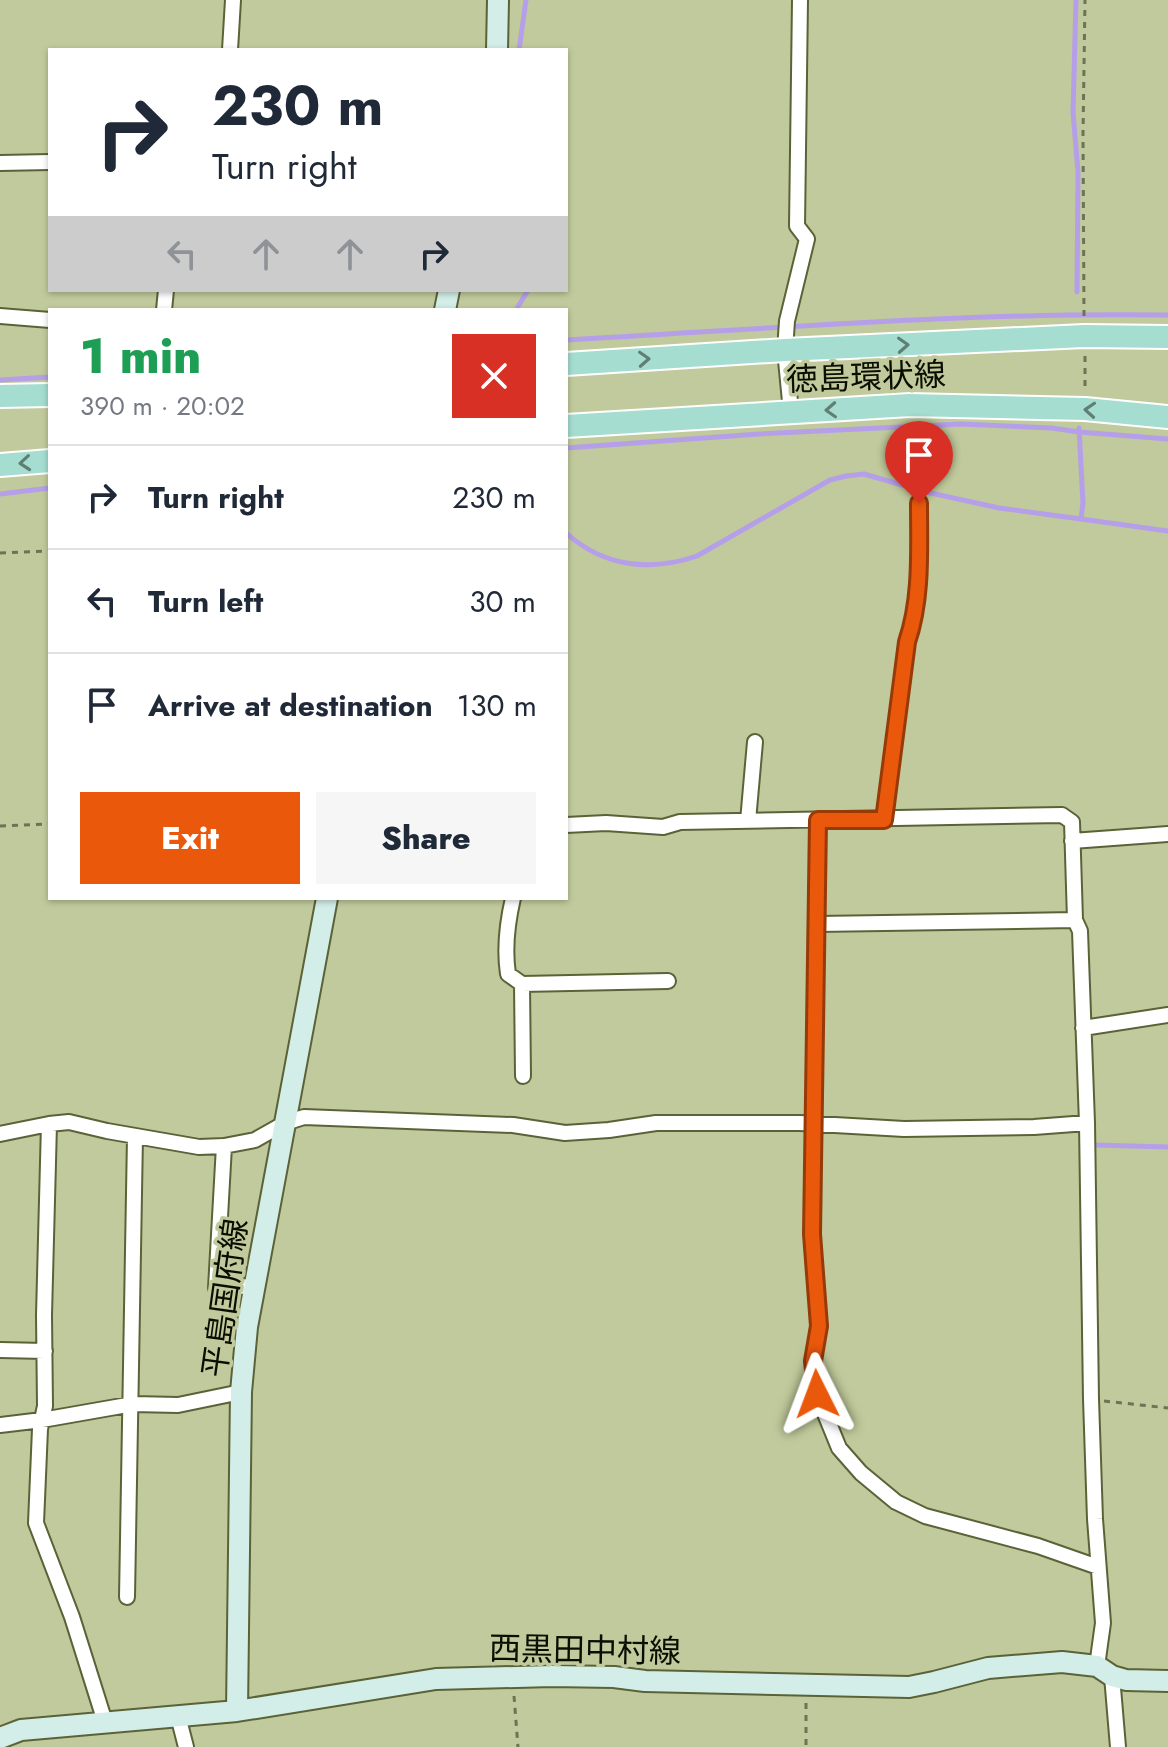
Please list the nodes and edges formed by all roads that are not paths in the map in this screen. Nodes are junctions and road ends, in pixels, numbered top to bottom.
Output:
1 (233, 0) edge
2 (498, 0) edge
3 (800, 0) edge
4 (230, 48) edge
5 (497, 48) edge
6 (48, 162) edge
7 (0, 163) edge
8 (0, 316) edge
9 (48, 320) edge
10 (786, 334) junction
11 (1168, 337) edge
12 (568, 364) edge
13 (48, 395) edge
14 (0, 396) edge
15 (791, 412) junction
16 (1168, 417) edge
17 (568, 426) edge
18 (48, 461) edge
19 (0, 465) edge
20 (919, 503) dead end
21 (755, 742) dead end
22 (818, 820) junction
23 (884, 820) junction
24 (748, 821) junction
25 (568, 825) edge
26 (1168, 834) edge
27 (1072, 841) junction
28 (327, 900) edge
29 (512, 900) edge
30 (1075, 920) junction
31 (817, 924) junction
32 (668, 981) dead end
33 (522, 984) junction
34 (1168, 1015) edge
35 (1083, 1028) junction
36 (523, 1076) dead end
37 (285, 1123) junction
38 (1087, 1123) junction
39 (49, 1124) junction
40 (814, 1125) junction
41 (0, 1134) edge
42 (135, 1136) junction
43 (224, 1146) junction
44 (254, 1286) junction
45 (0, 1350) edge
46 (45, 1351) junction
47 (241, 1392) junction
48 (129, 1405) junction
49 (42, 1420) junction
50 (0, 1425) edge
51 (1098, 1567) junction
52 (127, 1597) dead end
53 (1104, 1671) junction
54 (1168, 1681) edge
55 (237, 1711) junction
56 (178, 1716) junction
57 (105, 1722) junction
58 (1, 1737) edge
59 (186, 1747) edge
60 (1118, 1747) edge

1 - 4 street
2 - 5 main road
3 - 10 street
6 - 7 street
8 - 9 street
10 -> 11 main road, 徳島環状線
12 -> 10 main road, 徳島環状線
10 - 15 street
13 - 14 main road
16 -> 15 main road, 徳島環状線
15 - 17 main road, 徳島環状線
18 -> 19 main road
20 - 23 street
21 - 24 street
22 - 23 street
22 - 24 street
22 - 31 street
23 - 27 street
24 - 25 street
26 - 27 street
27 - 30 street
28 - 37 main road, 平島国府線
29 - 33 street
30 - 31 street
30 - 35 street
31 - 40 street
32 - 33 street
33 - 36 street
34 - 35 street
35 - 38 street
37 - 40 street
37 - 43 street
37 - 44 main road, 平島国府線
38 - 40 street
38 - 51 street
39 - 41 street
39 - 42 street
39 - 46 street
40 - 51 street
42 - 43 street
42 - 48 street
43 - 44 street
44 - 47 main road, 平島国府線
45 - 46 street
46 - 49 street
47 - 48 street
47 - 55 main road, 平島国府線
48 - 49 street
48 - 52 street
49 - 50 street
49 - 57 street
51 - 53 street
53 - 54 main road, 西黒田中村線
53 - 55 main road, 西黒田中村線
53 - 60 street
55 - 56 main road, 西黒田中村線
56 - 57 main road, 西黒田中村線
56 - 59 street
57 - 58 main road, 西黒田中村線

